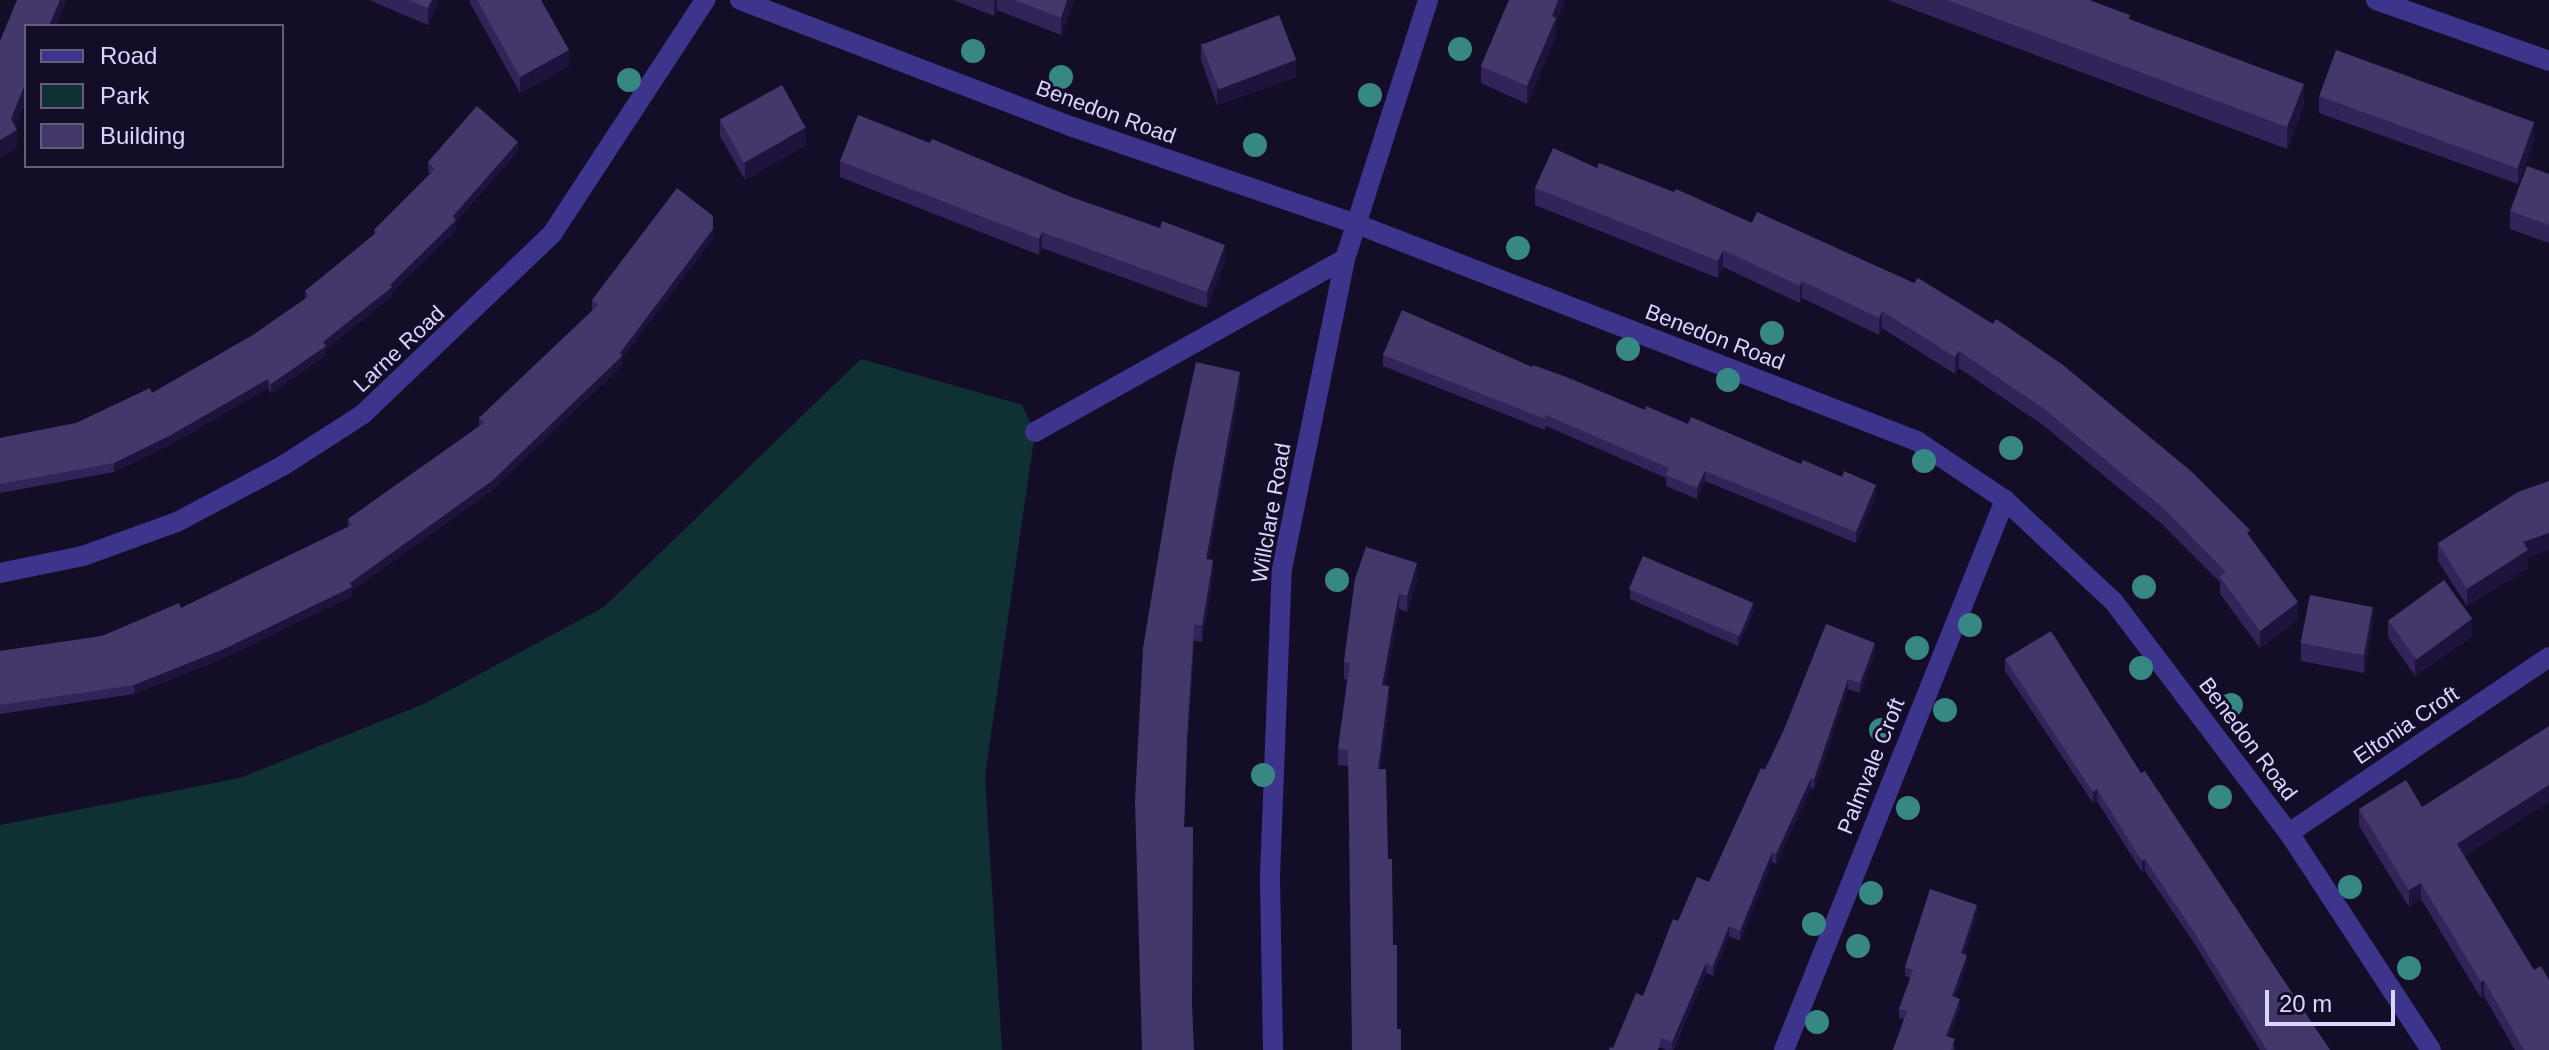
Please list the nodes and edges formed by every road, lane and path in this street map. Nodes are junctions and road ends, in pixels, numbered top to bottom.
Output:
1 (705, 0) edge
2 (740, 0) edge
3 (1428, 0) edge
4 (2376, 0) edge
5 (2549, 61) edge
6 (1354, 223) junction
7 (1345, 259) junction
8 (1035, 432) dead end
9 (2005, 500) junction
10 (0, 573) edge
11 (2549, 657) edge
12 (2289, 833) junction
13 (1273, 1050) edge
14 (1784, 1050) edge
15 (2431, 1050) edge

1 - 10 street, Larne Road
2 - 6 street, Benedon Road
3 - 6 street, Willclare Road
4 - 5 street
6 - 7 street, Willclare Road
6 - 9 street, Benedon Road
7 - 8 street
7 - 13 street, Willclare Road
9 - 12 street, Benedon Road
9 - 14 street, Palmvale Croft
11 - 12 street, Eltonia Croft
12 - 15 street, Benedon Road

